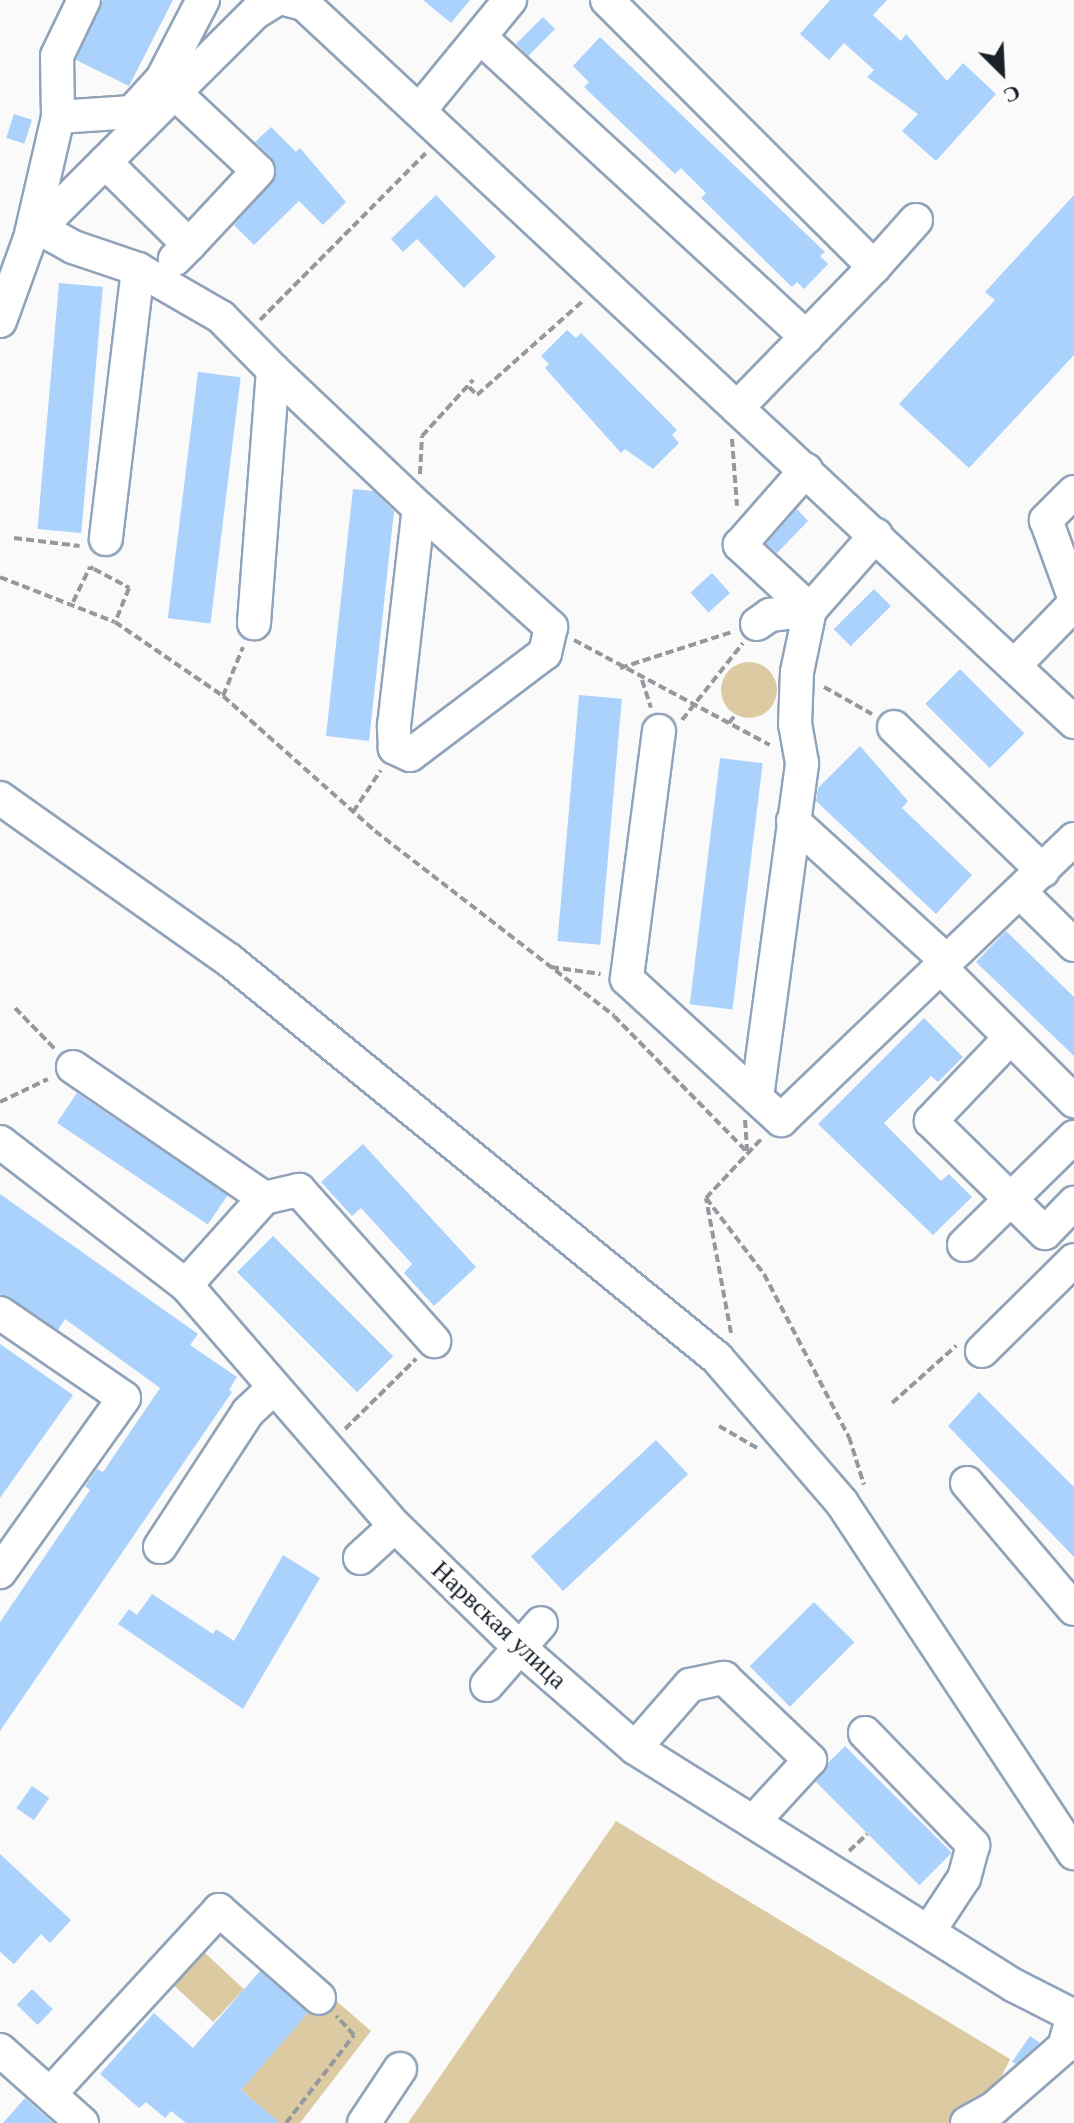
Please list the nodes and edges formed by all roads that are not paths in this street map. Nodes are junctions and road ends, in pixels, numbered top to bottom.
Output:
1 (84, 0) edge
2 (203, 0) edge
3 (276, 0) edge
4 (288, 0) edge
5 (510, 0) edge
6 (607, 0) edge
7 (481, 38) junction
8 (176, 94) junction
9 (419, 111) junction
10 (58, 117) junction
11 (105, 162) junction
12 (916, 220) dead end
13 (34, 235) junction
14 (189, 245) junction
15 (874, 267) junction
16 (147, 273) junction
17 (0, 321) edge
18 (806, 337) junction
19 (273, 370) junction
20 (734, 421) junction
21 (806, 470) junction
22 (1074, 492) edge
23 (419, 508) junction
24 (876, 535) junction
25 (97, 543) road end
26 (1074, 597) edge
27 (1074, 604) edge
28 (810, 610) junction
29 (254, 623) road end
30 (744, 628) road end
31 (1014, 666) junction
32 (1074, 722) edge
33 (894, 727) road end
34 (659, 731) dead end
35 (0, 798) edge
36 (793, 821) junction
37 (1074, 839) edge
38 (1032, 883) junction
39 (1074, 945) edge
40 (945, 965) junction
41 (1010, 1038) junction
42 (73, 1067) road end
43 (757, 1097) junction
44 (1074, 1101) edge
45 (1074, 1137) edge
46 (0, 1142) edge
47 (264, 1198) junction
48 (1009, 1198) junction
49 (1074, 1203) edge
50 (964, 1245) dead end
51 (1074, 1260) edge
52 (186, 1285) junction
53 (1, 1317) edge
54 (434, 1341) road end
55 (982, 1351) dead end
56 (273, 1389) junction
57 (967, 1483) dead end
58 (395, 1526) junction
59 (160, 1547) dead end
60 (360, 1558) dead end
61 (0, 1572) edge
62 (1074, 1609) edge
63 (541, 1623) dead end
64 (520, 1648) junction
65 (487, 1685) dead end
66 (865, 1733) dead end
67 (635, 1748) junction
68 (753, 1822) junction
69 (1074, 1853) edge
70 (929, 1931) junction
71 (319, 1998) road end
72 (1073, 2016) edge
73 (0, 2050) edge
74 (400, 2069) dead end
75 (50, 2094) junction
76 (82, 2123) edge
77 (364, 2123) edge
78 (967, 2123) edge

1 - 10 street
2 - 10 street
3 - 8 street
4 - 9 street
5 - 7 street
6 - 15 street
7 - 9 street
7 - 18 street
8 - 11 street
8 - 14 street
9 - 20 street
10 - 13 street
11 - 13 street
11 - 14 street
12 - 15 street
13 - 16 street
13 - 17 street
14 - 16 street
15 - 18 street
16 - 19 street
16 - 25 street
18 - 20 street
19 - 23 street
19 - 29 street
20 - 21 street
21 - 24 street
21 - 28 street
22 - 26 street
23 - 23 street
24 - 28 street
24 - 31 street
27 - 31 street
28 - 30 street
28 - 36 street
31 - 32 street
33 - 38 street
34 - 43 street
35 - 69 street
36 - 40 street
36 - 43 street
37 - 38 street
38 - 39 street
38 - 40 street
40 - 41 street
40 - 43 street
41 - 44 street
41 - 48 street
42 - 47 street
45 - 48 street
46 - 52 street, Нарвская улица
47 - 52 street
47 - 54 street
48 - 49 street
48 - 50 street
51 - 55 street
52 - 56 street, Нарвская улица
53 - 61 street
56 - 58 street, Нарвская улица
56 - 59 street
57 - 62 street
58 - 60 street
58 - 64 street, Нарвская улица
63 - 64 street
64 - 65 street
64 - 67 street, Нарвская улица
66 - 70 street
67 - 68 street, Нарвская улица
67 - 68 street
68 - 70 street, Нарвская улица
70 - 72 street, Нарвская улица
71 - 75 street
72 - 78 street
73 - 75 street
74 - 77 street
75 - 76 street

